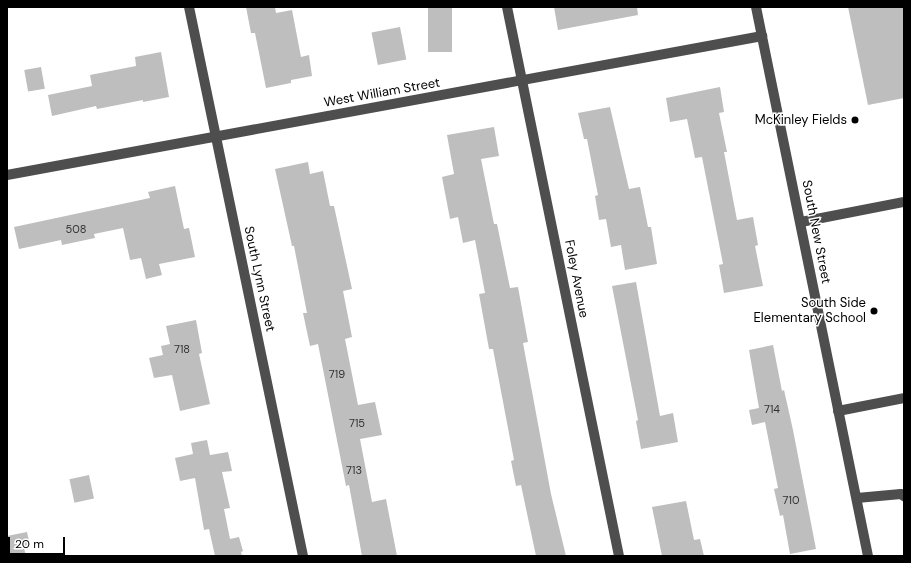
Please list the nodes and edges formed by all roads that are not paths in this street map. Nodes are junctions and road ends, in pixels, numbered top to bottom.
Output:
1 (189, 7) edge
2 (507, 7) edge
3 (756, 7) edge
4 (762, 36) junction
5 (522, 81) junction
6 (216, 136) junction
7 (7, 175) edge
8 (904, 202) edge
9 (800, 222) junction
10 (904, 398) edge
11 (838, 411) junction
12 (904, 496) edge
13 (857, 498) junction
14 (303, 556) edge
15 (619, 556) edge
16 (868, 556) edge

1 - 6 street, South Lynn Street
2 - 5 street, Foley Avenue
3 - 4 street, South New Street
4 - 5 street, West William Street
4 - 9 street, South New Street
5 - 6 street, West William Street
5 - 15 street, Foley Avenue
6 - 7 street, West William Street
6 - 14 street, South Lynn Street
8 - 9 street
9 - 11 street, South New Street
10 - 11 street
11 - 13 street, South New Street
12 - 13 street
13 - 16 street, South New Street

